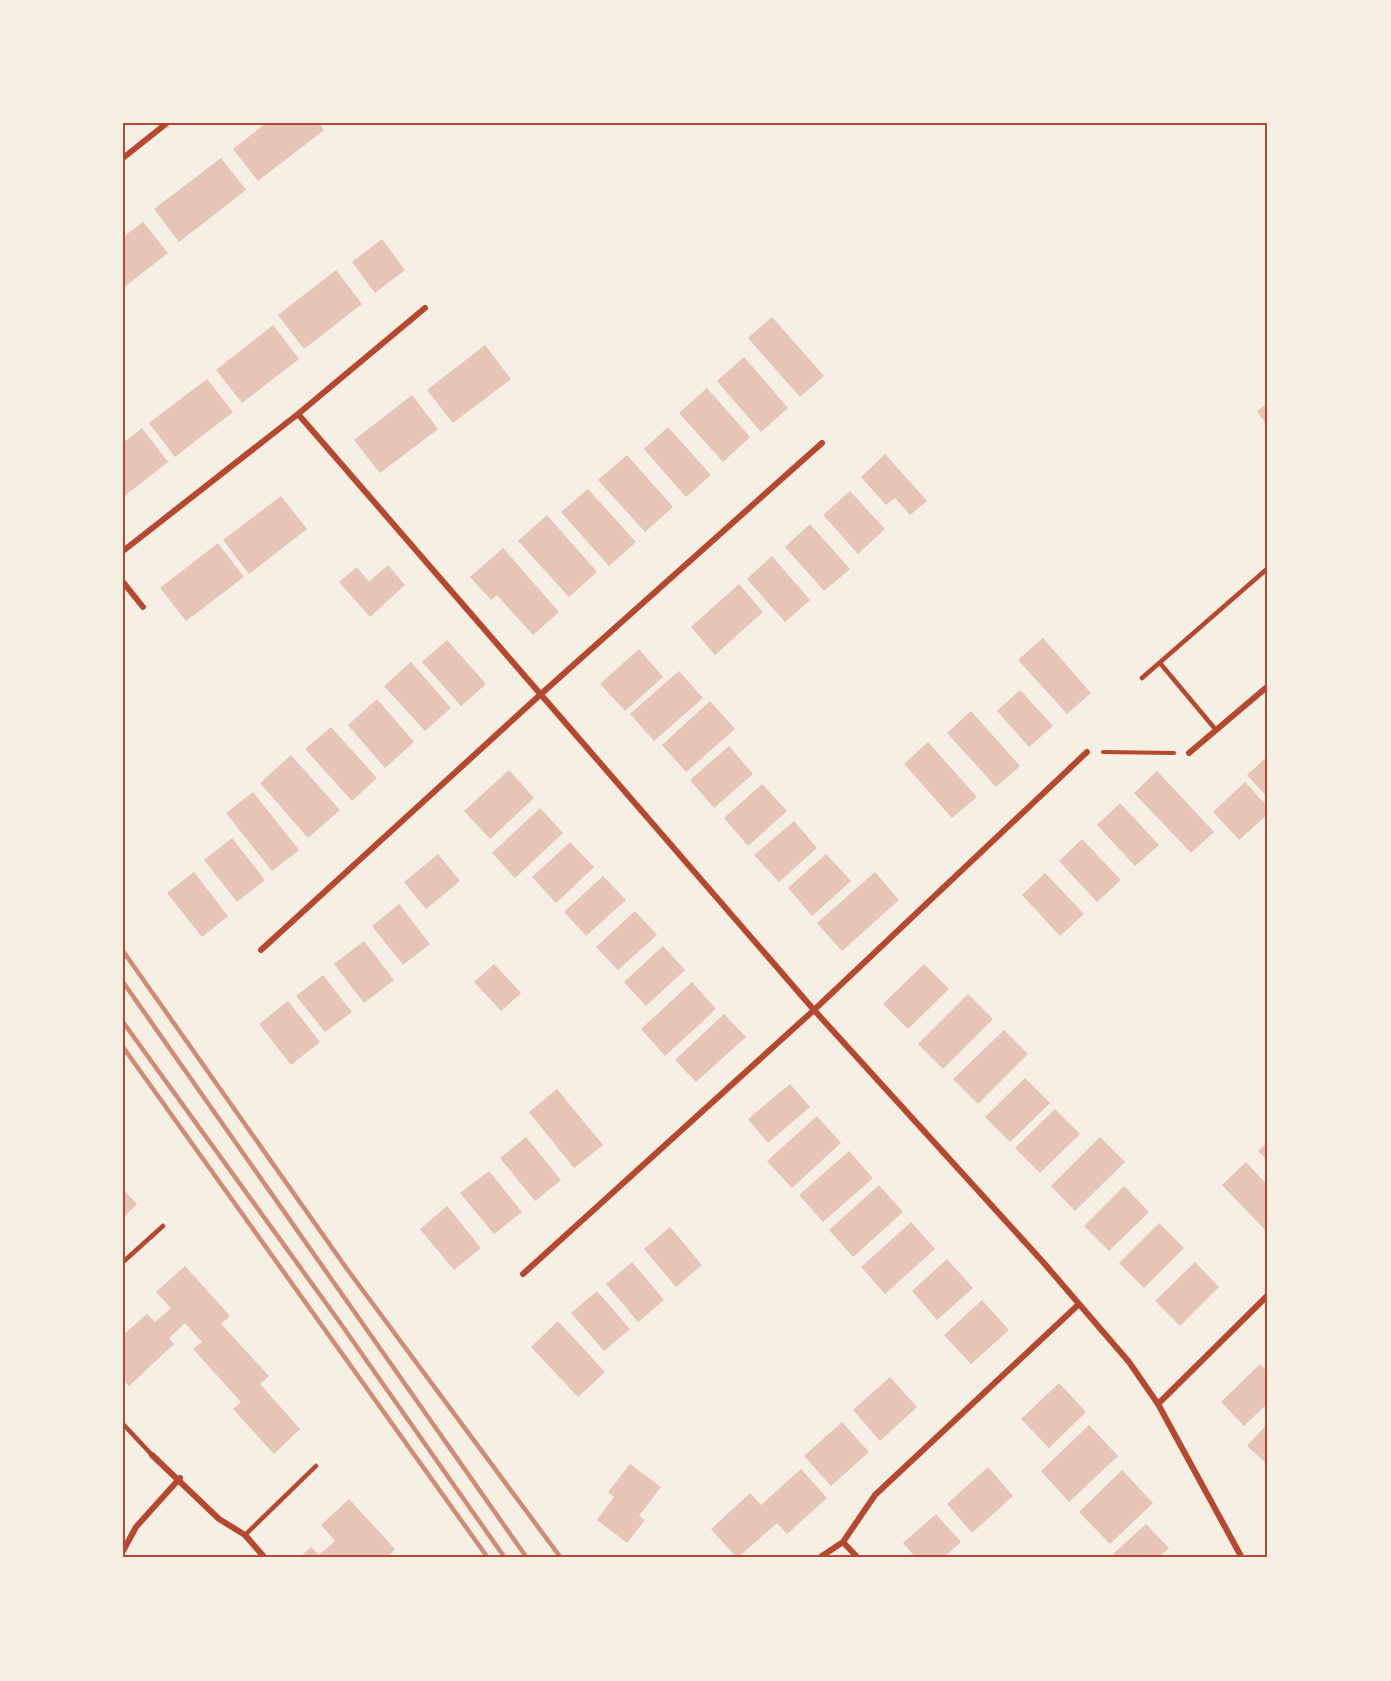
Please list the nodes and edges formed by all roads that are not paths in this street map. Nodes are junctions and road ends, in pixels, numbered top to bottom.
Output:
1 (167, 123) edge
2 (123, 158) edge
3 (425, 308) dead end
4 (298, 414) junction
5 (822, 443) dead end
6 (123, 551) edge
7 (1268, 568) edge
8 (123, 582) edge
9 (143, 607) dead end
10 (1160, 663) junction
11 (1142, 678) dead end
12 (1268, 686) edge
13 (541, 694) junction
14 (1216, 730) junction
15 (1087, 752) road end
16 (1189, 753) road end
17 (261, 950) dead end
18 (814, 1010) junction
19 (163, 1226) dead end
20 (123, 1262) edge
21 (523, 1274) dead end
22 (1268, 1295) edge
23 (1078, 1305) junction
24 (1158, 1404) junction
25 (123, 1424) edge
26 (152, 1455) joint
27 (315, 1466) dead end
28 (180, 1478) junction
29 (245, 1535) junction
30 (843, 1542) junction
31 (123, 1551) edge
32 (265, 1558) edge
33 (819, 1558) edge
34 (858, 1558) edge
35 (1242, 1558) edge

1 - 2 street
3 - 4 street
4 - 6 street
4 - 13 street
5 - 13 street
7 - 10 lane
8 - 9 street
10 - 11 lane
10 - 14 lane
12 - 14 street
13 - 17 street
13 - 18 street
14 - 16 street
15 - 18 street
18 - 21 street
18 - 23 street
19 - 20 lane
22 - 24 street
23 - 24 street
23 - 30 street
24 - 35 street
25 - 26 lane
26 - 28 street
27 - 29 lane
28 - 29 street
28 - 31 street
29 - 32 street
30 - 33 street
30 - 34 street

